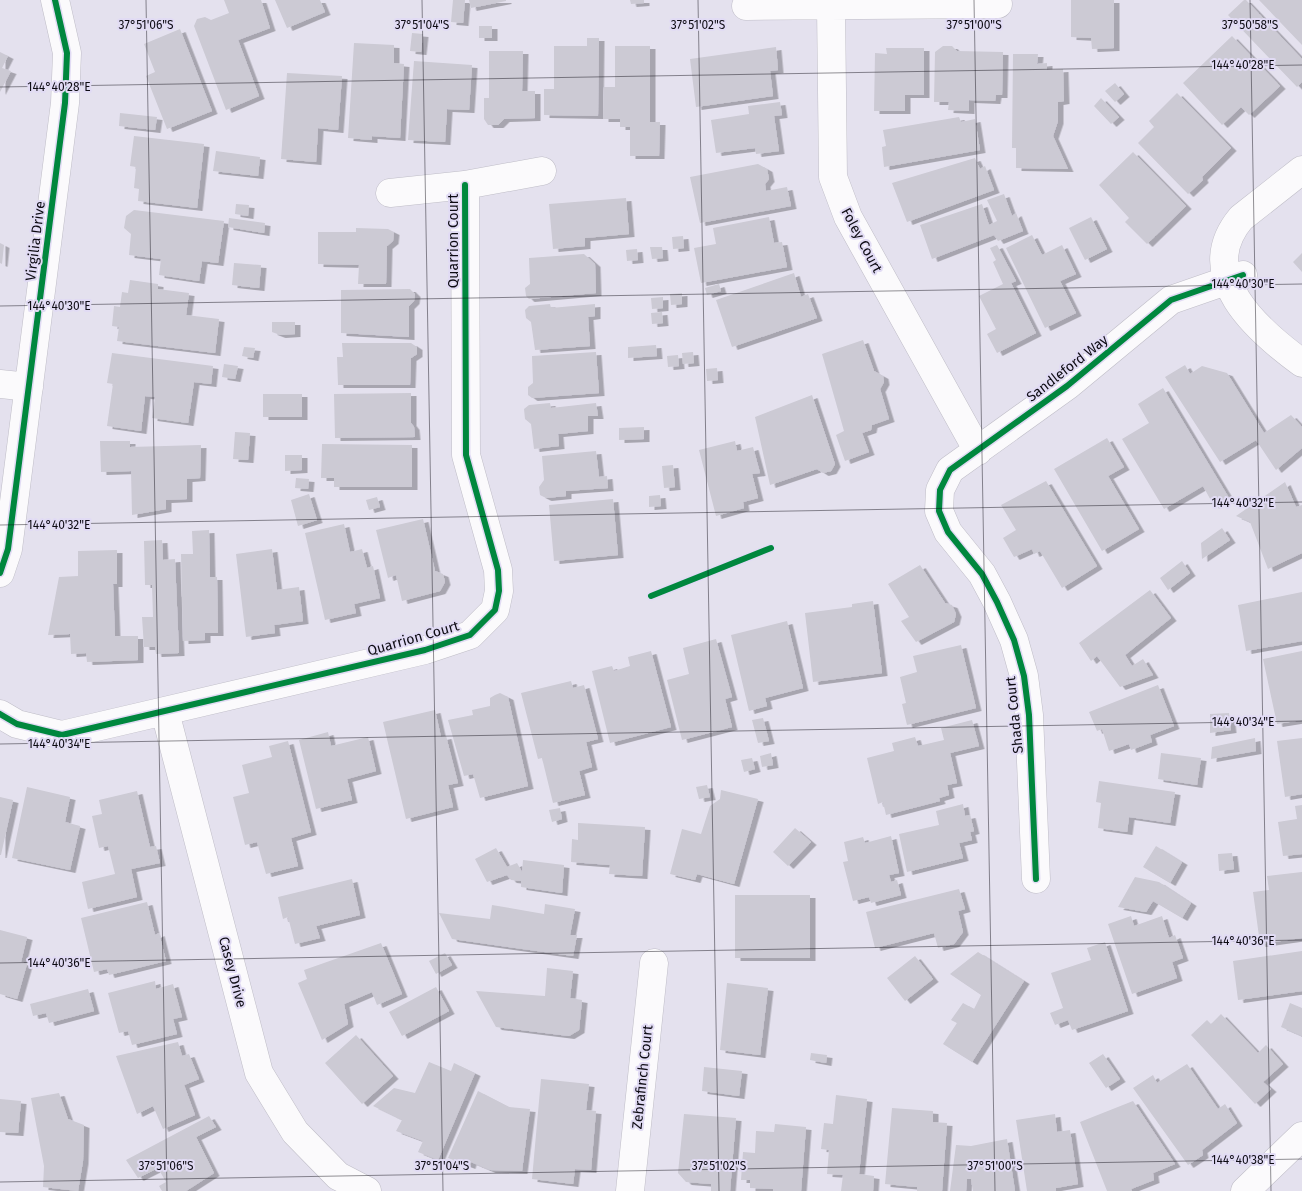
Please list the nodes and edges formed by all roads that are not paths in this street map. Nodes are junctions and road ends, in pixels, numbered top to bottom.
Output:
1 (63, 2) edge
2 (998, 4) dead end
3 (746, 6) dead end
4 (830, 6) junction
5 (1302, 170) edge
6 (542, 171) dead end
7 (465, 185) junction
8 (390, 193) dead end
9 (1235, 279) junction
10 (1302, 353) edge
11 (1302, 363) edge
12 (0, 384) edge
13 (29, 387) junction
14 (978, 451) junction
15 (939, 511) joint
16 (0, 573) edge
17 (165, 712) junction
18 (0, 714) edge
19 (1036, 879) dead end
20 (654, 963) dead end
21 (1302, 1136) edge
22 (367, 1191) edge
23 (630, 1191) edge
24 (1245, 1191) edge

1 - 13 street, Virgilia Drive
2 - 4 street
3 - 4 street
4 - 14 street, Foley Court
5 - 9 street
6 - 7 street, Quarrion Court
7 - 8 street, Quarrion Court
7 - 17 street, Quarrion Court
9 - 10 street
9 - 11 street
9 - 14 street, Sandleford Way
12 - 13 street
13 - 16 street, Virgilia Drive
14 - 15 street, Sandleford Way
15 - 19 street, Shada Court
17 - 18 street, Quarrion Court
17 - 22 street, Casey Drive
20 - 23 street, Zebrafinch Court
21 - 24 street

